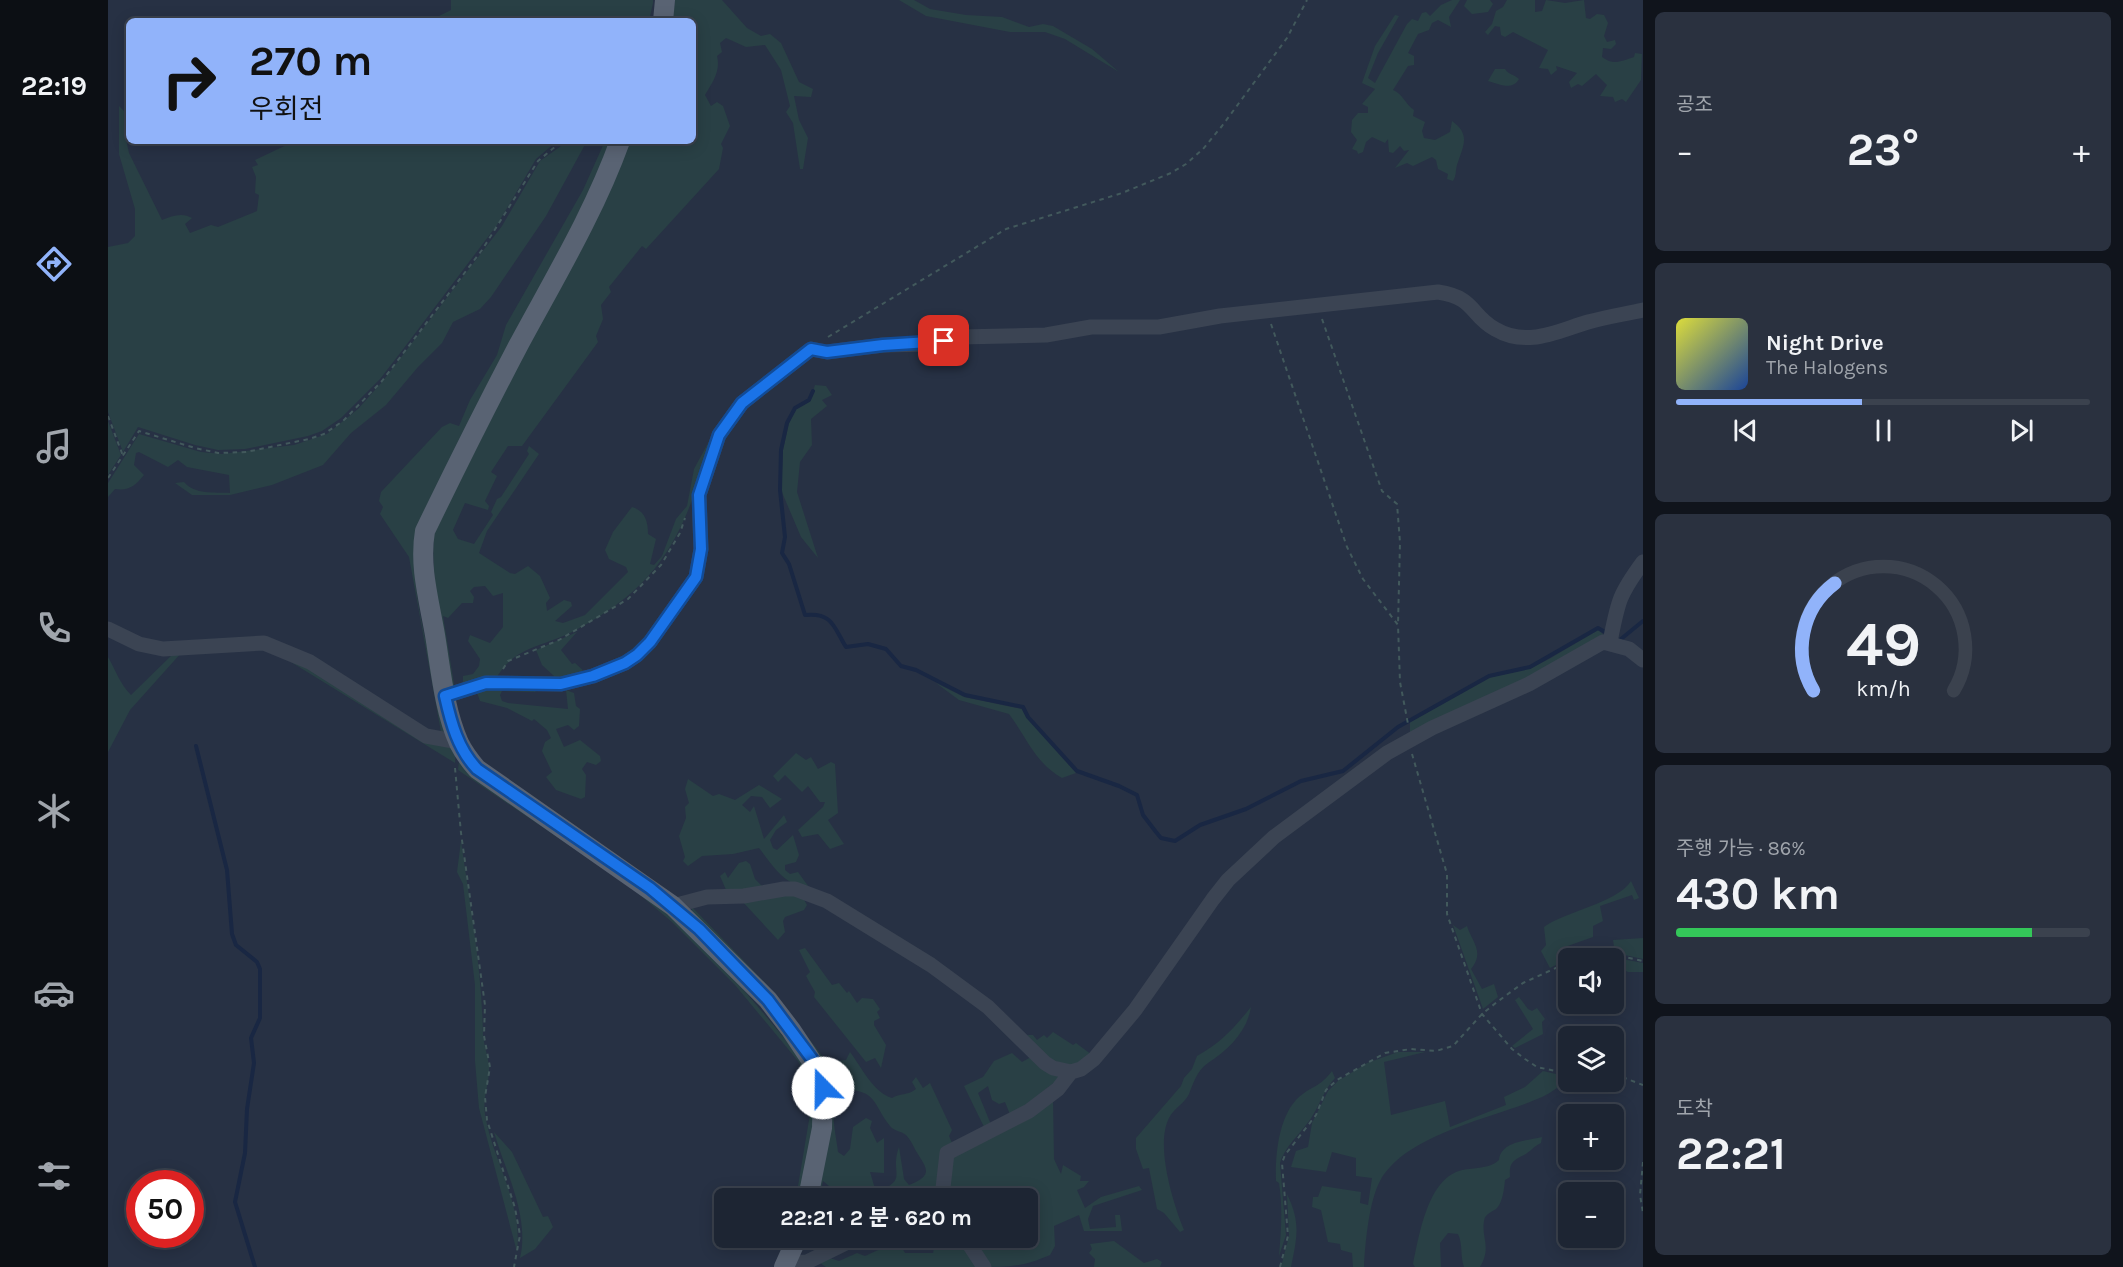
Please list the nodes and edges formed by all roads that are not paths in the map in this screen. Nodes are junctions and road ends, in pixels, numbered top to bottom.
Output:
1 (665, 0) edge
2 (663, 18) edge
3 (619, 144) edge
4 (1643, 310) edge
5 (1643, 562) edge
6 (108, 629) edge
7 (1610, 642) junction
8 (1643, 660) edge
9 (445, 696) junction
10 (459, 742) junction
11 (673, 906) junction
12 (1071, 1072) junction
13 (810, 1188) edge
14 (944, 1188) edge
15 (793, 1248) edge
16 (836, 1248) edge
17 (972, 1248) edge
18 (786, 1265) edge
19 (984, 1267) edge

1 - 2 main road
3 - 9 main road
4 - 9 street
5 - 7 street
6 - 10 street
7 - 8 street
7 - 12 street
9 - 10 main road
10 - 11 main road
11 - 12 street
11 - 13 main road
12 - 14 street
15 - 18 main road
16 - 18 street
17 - 19 street

